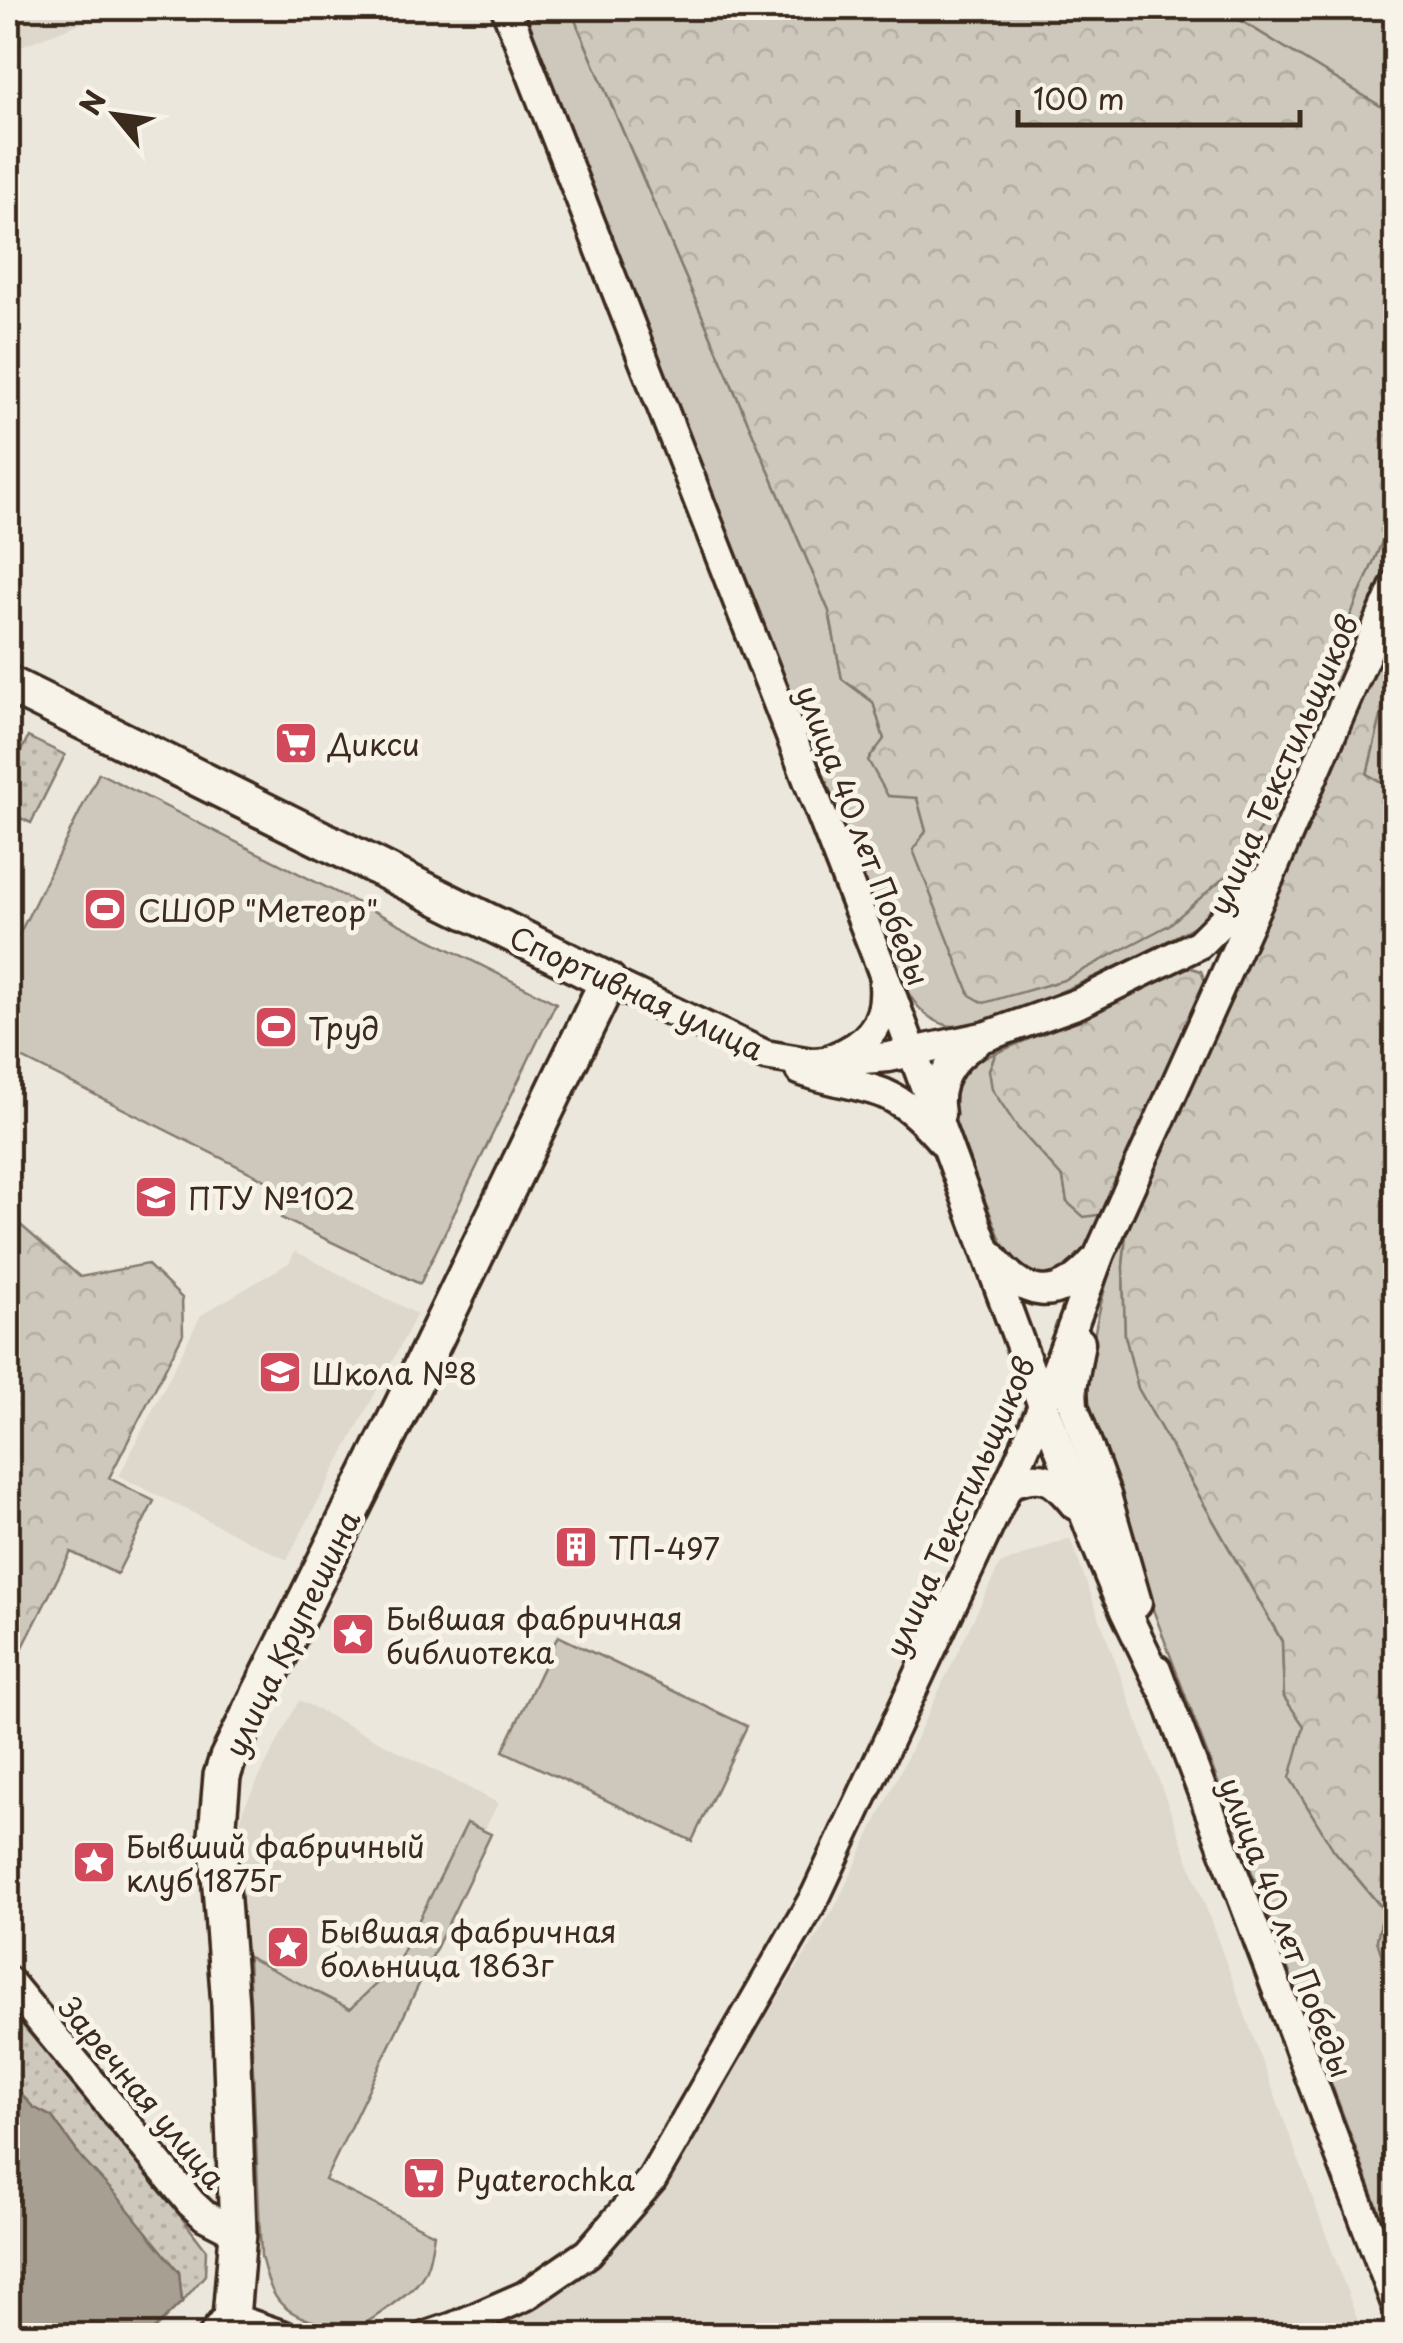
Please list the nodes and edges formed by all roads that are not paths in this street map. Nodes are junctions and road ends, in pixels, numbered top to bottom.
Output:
1 (506, 8) edge
2 (1396, 584) edge
3 (8, 684) edge
4 (1272, 871) junction
5 (1199, 944) junction
6 (880, 964) junction
7 (608, 981) junction
8 (1222, 982) junction
9 (987, 1036) junction
10 (913, 1053) junction
11 (765, 1055) junction
12 (812, 1062) junction
13 (952, 1159) junction
14 (983, 1240) junction
15 (1100, 1253) junction
16 (1042, 1406) junction
17 (1008, 1484) junction
18 (1093, 1536) junction
19 (1161, 1686) junction
20 (8, 1981) edge
21 (238, 2233) junction
22 (1396, 2303) edge
23 (224, 2327) edge
24 (284, 2336) edge
25 (427, 2336) edge

1 - 6 street, улица 40 лет Победы
2 - 4 street, улица Текстильщиков
3 - 7 main road, Спортивная улица
4 - 5 street, Спортивная улица
4 - 8 street, улица Текстильщиков
5 - 8 street
5 - 9 street, Спортивная улица
6 - 9 street
6 - 10 street, улица 40 лет Победы
6 - 12 street
7 - 11 street, Спортивная улица
7 - 21 main road, улица Крупешина
8 - 15 street, улица Текстильщиков
9 - 10 street, Спортивная улица
9 - 13 street
10 - 12 street, Спортивная улица
10 - 13 street, улица 40 лет Победы
11 - 12 street, Спортивная улица
11 - 13 street
13 - 14 street, улица 40 лет Победы
14 - 15 street
14 - 16 street, улица 40 лет Победы
15 - 16 street, улица Текстильщиков
15 - 19 street, улица 40 лет Победы
16 - 17 street, улица Текстильщиков
16 - 18 street, улица 40 лет Победы
17 - 18 street
17 - 25 street, улица Текстильщиков
18 - 19 street, улица 40 лет Победы
19 - 22 street, улица 40 лет Победы
20 - 21 street, Заречная улица
21 - 23 main road, улица Крупешина
23 - 24 street

